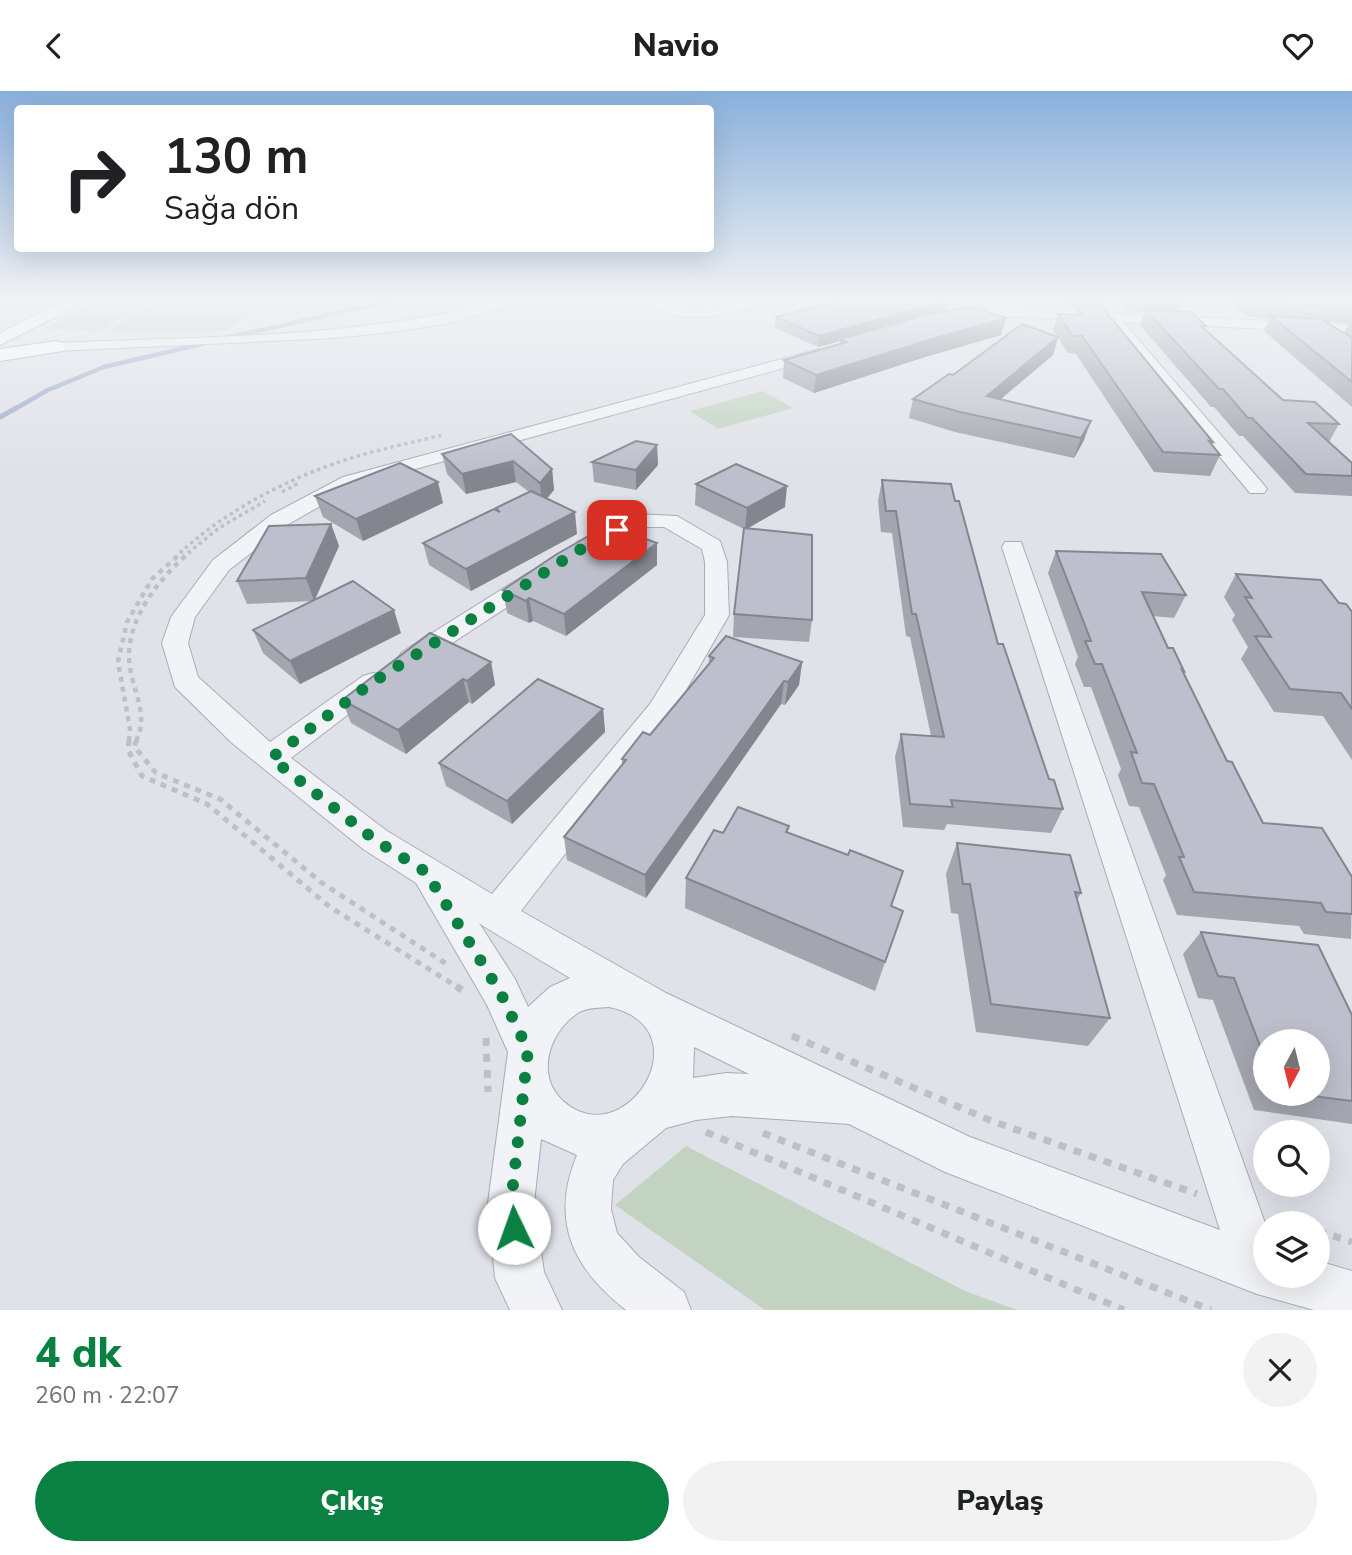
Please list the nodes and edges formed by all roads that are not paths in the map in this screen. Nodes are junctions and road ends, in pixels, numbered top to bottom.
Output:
1 (787, 356) edge
2 (808, 356) edge
3 (1145, 356) edge
4 (768, 361) junction
5 (1257, 489) dead end
6 (1013, 547) dead end
7 (271, 758) junction
8 (426, 872) junction
9 (496, 915) junction
10 (641, 999) junction
11 (527, 1061) junction
12 (854, 1103) junction
13 (643, 1119) junction
14 (1253, 1241) edge
15 (1253, 1266) edge
16 (1324, 1288) edge
17 (1352, 1296) edge
18 (537, 1310) edge
19 (666, 1310) edge

1 - 4 street
2 - 4 street
3 - 5 street
4 - 7 street
6 - 14 street
7 - 8 street
7 - 9 street
8 - 9 street
8 - 11 street
9 - 10 street
10 - 11 street
10 - 12 street
10 - 13 street
11 - 13 street
11 - 18 street
12 - 13 street
12 - 15 street
13 - 19 street
16 - 17 street

